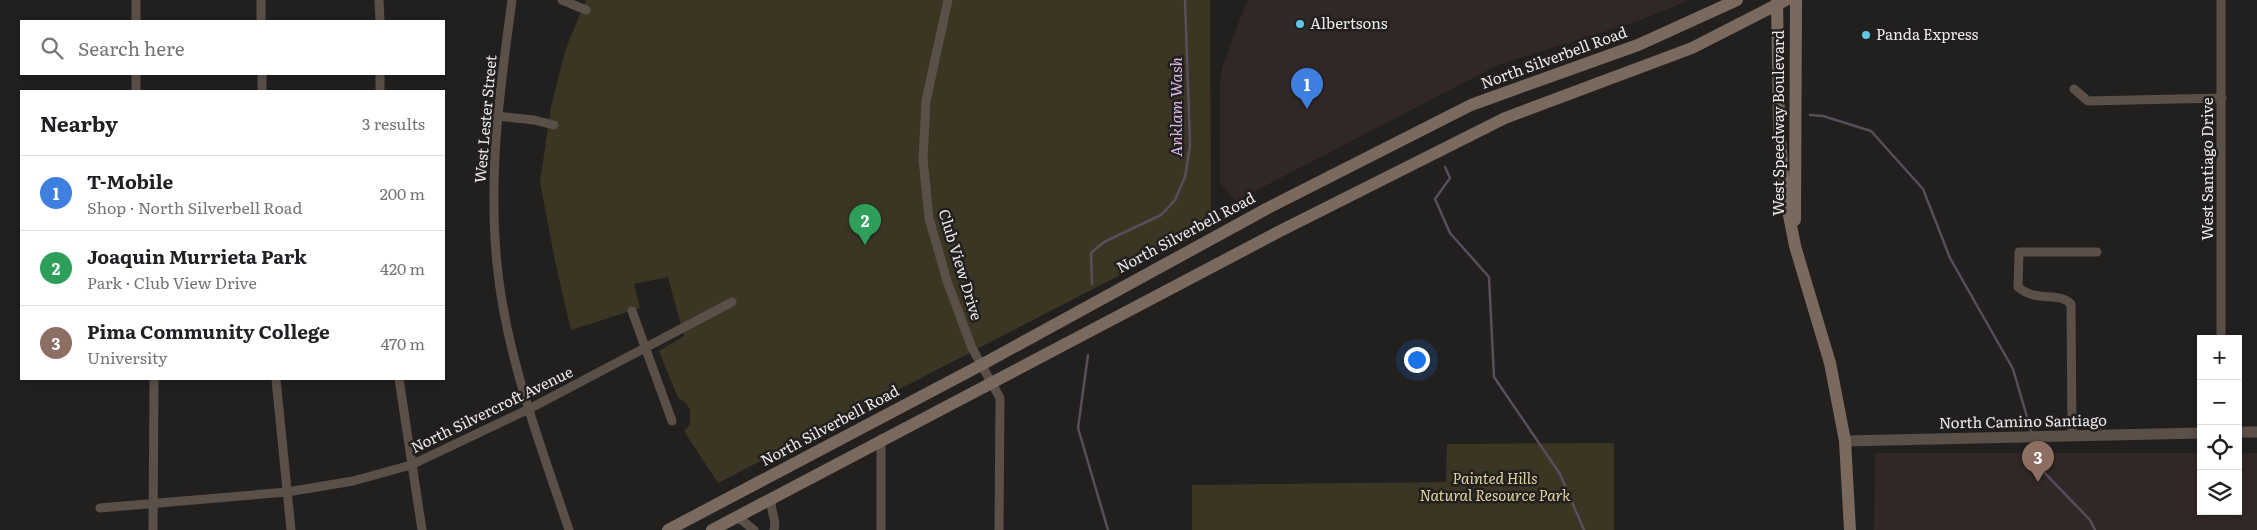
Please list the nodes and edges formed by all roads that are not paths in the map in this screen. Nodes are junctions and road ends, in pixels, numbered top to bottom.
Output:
1 (136, 0) edge
2 (261, 0) edge
3 (380, 0) edge
4 (512, 0) edge
5 (562, 0) edge
6 (948, 0) edge
7 (1737, 0) edge
8 (1796, 0) edge
9 (2222, 0) edge
10 (1780, 2) edge
11 (586, 10) dead end
12 (136, 20) edge
13 (261, 20) edge
14 (380, 20) edge
15 (136, 75) edge
16 (262, 75) edge
17 (380, 75) edge
18 (2074, 89) dead end
19 (136, 90) edge
20 (262, 90) edge
21 (380, 90) edge
22 (2222, 98) junction
23 (497, 116) junction
24 (554, 125) dead end
25 (1795, 246) junction
26 (2098, 252) dead end
27 (732, 302) dead end
28 (632, 311) dead end
29 (2221, 335) edge
30 (645, 348) junction
31 (981, 365) junction
32 (154, 380) edge
33 (276, 380) edge
34 (399, 380) edge
35 (992, 384) junction
36 (529, 409) junction
37 (672, 421) dead end
38 (874, 421) junction
39 (2197, 432) edge
40 (2242, 432) edge
41 (2257, 432) edge
42 (2072, 436) junction
43 (882, 439) junction
44 (1845, 441) junction
45 (411, 466) junction
46 (287, 492) junction
47 (772, 497) junction
48 (154, 505) junction
49 (100, 508) dead end
50 (735, 517) junction
51 (153, 530) edge
52 (291, 530) edge
53 (422, 530) edge
54 (568, 530) edge
55 (668, 530) edge
56 (712, 530) edge
57 (754, 530) edge
58 (774, 530) edge
59 (881, 530) edge
60 (999, 530) edge
61 (1850, 530) edge

1 - 12 street
2 - 13 street
3 - 14 street
4 - 23 street, West Lester Street
5 - 11 street
6 - 31 street, Club View Drive
7 - 31 main road, North Silverbell Road
8 - 25 main road, West Speedway Boulevard
9 - 22 street, West Santiago Drive
10 - 25 main road, West Speedway Boulevard
10 - 35 main road
15 - 19 street
16 - 20 street
17 - 21 street
18 - 22 street
22 - 29 street, West Santiago Drive
23 - 24 street
23 - 36 street, West Lester Street
25 - 44 main road, West Speedway Boulevard
26 - 42 street
27 - 30 street, North Silvercroft Avenue
28 - 30 street
30 - 36 street, North Silvercroft Avenue
30 - 37 street
31 - 35 street, Club View Drive
31 - 38 main road, North Silverbell Road
32 - 48 street
33 - 46 street
34 - 45 street
35 - 43 main road
35 - 60 street, Club View Drive
36 - 45 street, North Silvercroft Avenue
36 - 54 street, West Lester Street
38 - 43 main road
38 - 55 main road, North Silverbell Road
39 - 42 street, North Camino Santiago
40 - 41 street
42 - 44 street, North Camino Santiago
43 - 47 main road
43 - 59 street
44 - 61 main road, West Speedway Boulevard
45 - 46 street, North Silvercroft Avenue
45 - 53 street
46 - 48 street, North Silvercroft Avenue
46 - 52 street
47 - 50 main road
47 - 58 street
48 - 49 street, North Silvercroft Avenue
48 - 51 street
50 - 56 main road
50 - 57 street

